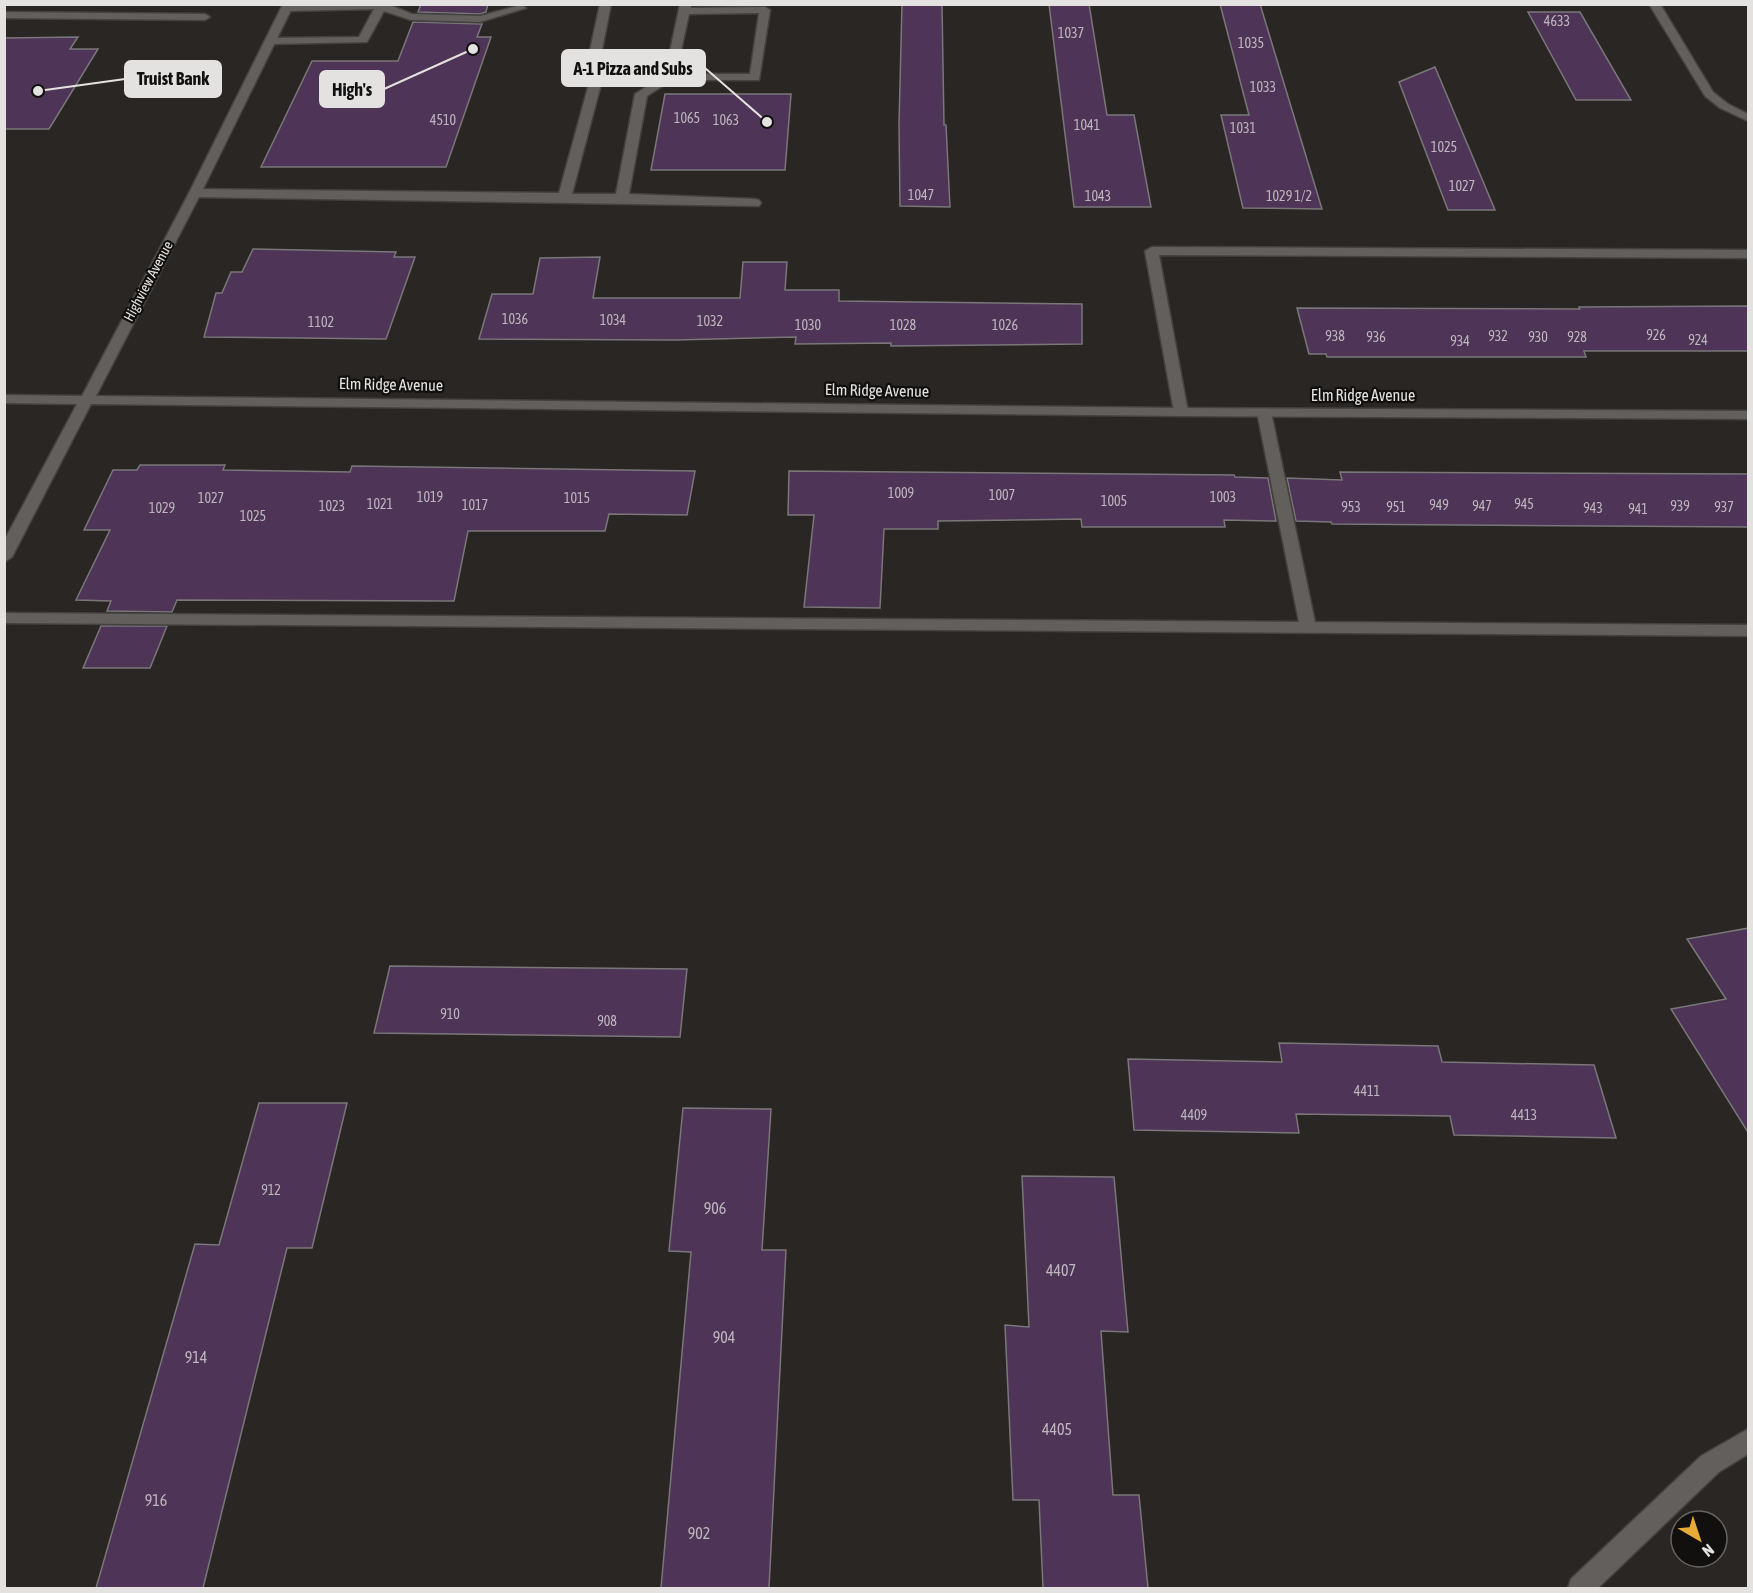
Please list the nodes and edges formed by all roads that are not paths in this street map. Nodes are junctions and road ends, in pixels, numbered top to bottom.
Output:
1 (606, 4) edge
2 (1654, 4) edge
3 (383, 5) edge
4 (288, 6) edge
5 (518, 6) edge
6 (685, 8) edge
7 (4, 15) edge
8 (205, 17) dead end
9 (271, 41) junction
10 (670, 78) junction
11 (1749, 118) edge
12 (195, 193) junction
13 (565, 196) junction
14 (622, 198) junction
15 (755, 203) dead end
16 (1749, 254) edge
17 (4, 399) edge
18 (86, 399) junction
19 (1181, 412) junction
20 (1264, 412) junction
21 (1749, 415) edge
22 (4, 557) edge
23 (4, 618) edge
24 (1308, 628) junction
25 (1749, 631) edge
26 (1749, 1441) edge
27 (1580, 1588) edge

1 - 13 street
2 - 11 street
3 - 4 street
3 - 5 street
3 - 9 street
4 - 9 street, Highview Avenue
6 - 10 street
6 - 10 street
7 - 8 street
9 - 12 street, Highview Avenue
10 - 14 street
12 - 13 street
12 - 18 street, Highview Avenue
13 - 14 street
14 - 15 street
16 - 19 street
17 - 18 street, Elm Ridge Avenue
18 - 19 street, Elm Ridge Avenue
18 - 22 street, Highview Avenue
19 - 20 street, Elm Ridge Avenue
20 - 21 street, Elm Ridge Avenue
20 - 24 street
23 - 24 street
24 - 25 street
26 - 27 street

